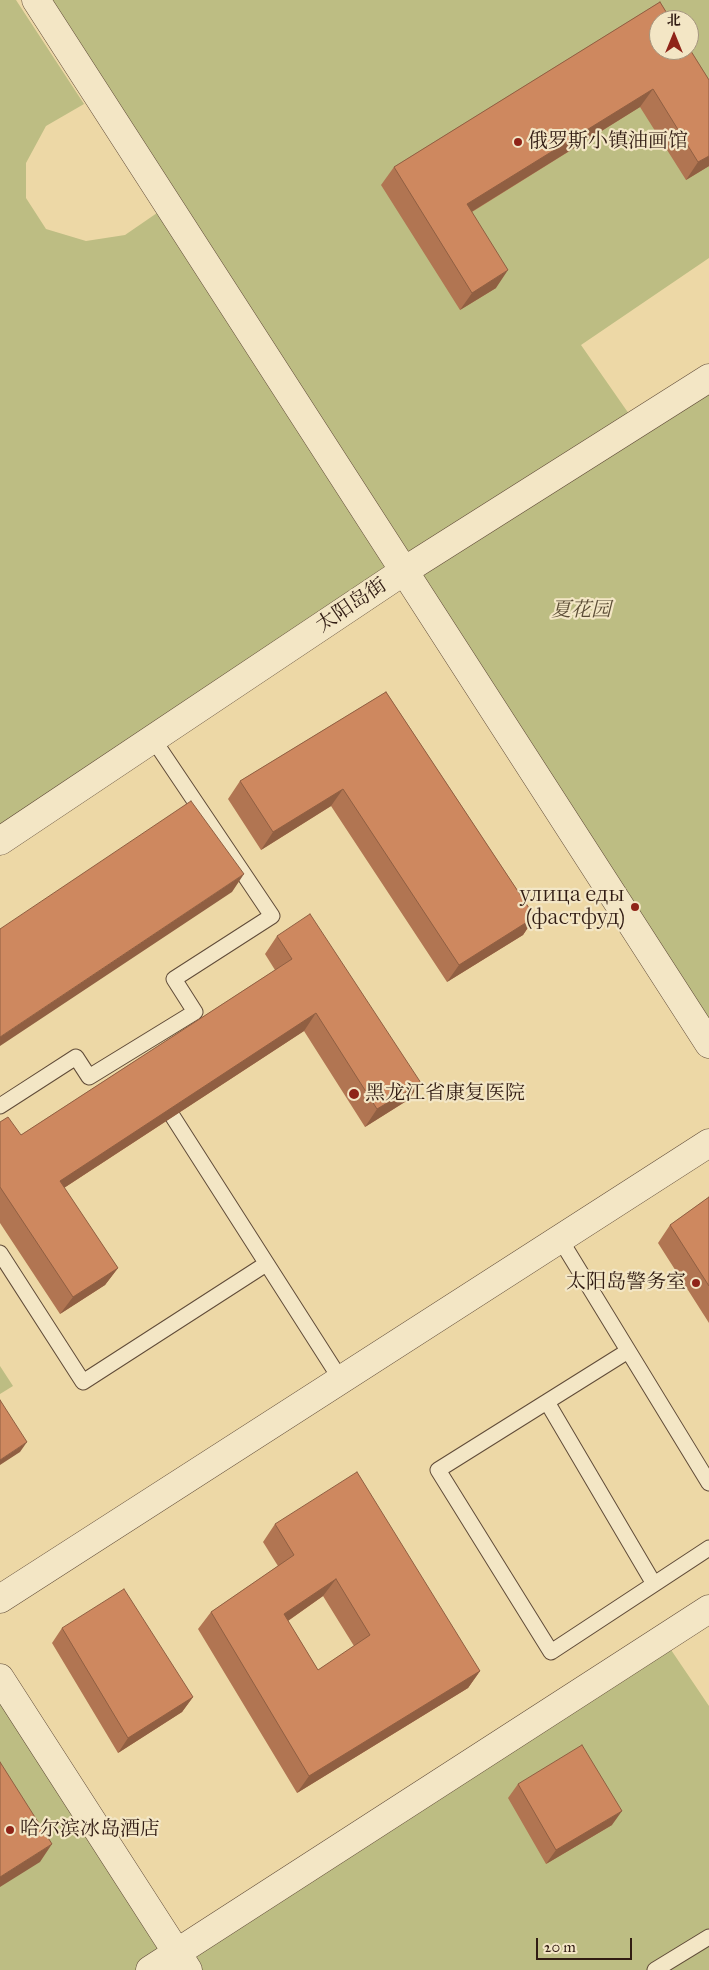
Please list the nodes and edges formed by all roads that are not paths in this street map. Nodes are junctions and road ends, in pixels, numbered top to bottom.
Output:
1 (36, 0) edge
2 (709, 378) edge
3 (404, 571) junction
4 (154, 739) junction
5 (0, 841) edge
6 (709, 1044) edge
7 (0, 1106) edge
8 (173, 1117) edge
9 (709, 1143) edge
10 (560, 1239) junction
11 (0, 1253) edge
12 (266, 1264) junction
13 (628, 1351) junction
14 (341, 1380) junction
15 (547, 1402) junction
16 (709, 1483) edge
17 (709, 1548) edge
18 (654, 1584) junction
19 (0, 1599) edge
20 (709, 1609) edge
21 (0, 1678) edge
22 (709, 1937) edge
23 (182, 1962) edge
24 (150, 1970) edge
25 (656, 1970) edge

1 - 3 street
2 - 3 street, 太阳岛街
3 - 4 street, 太阳岛街
3 - 6 street
4 - 5 street, 太阳岛街
4 - 7 lane
8 - 12 lane
9 - 10 street
10 - 13 lane
10 - 14 street
11 - 12 lane
12 - 14 lane
13 - 15 lane
13 - 16 lane
14 - 19 street
15 - 18 lane
15 - 18 lane
17 - 18 lane
20 - 23 street
21 - 23 street
22 - 25 lane
23 - 24 street

